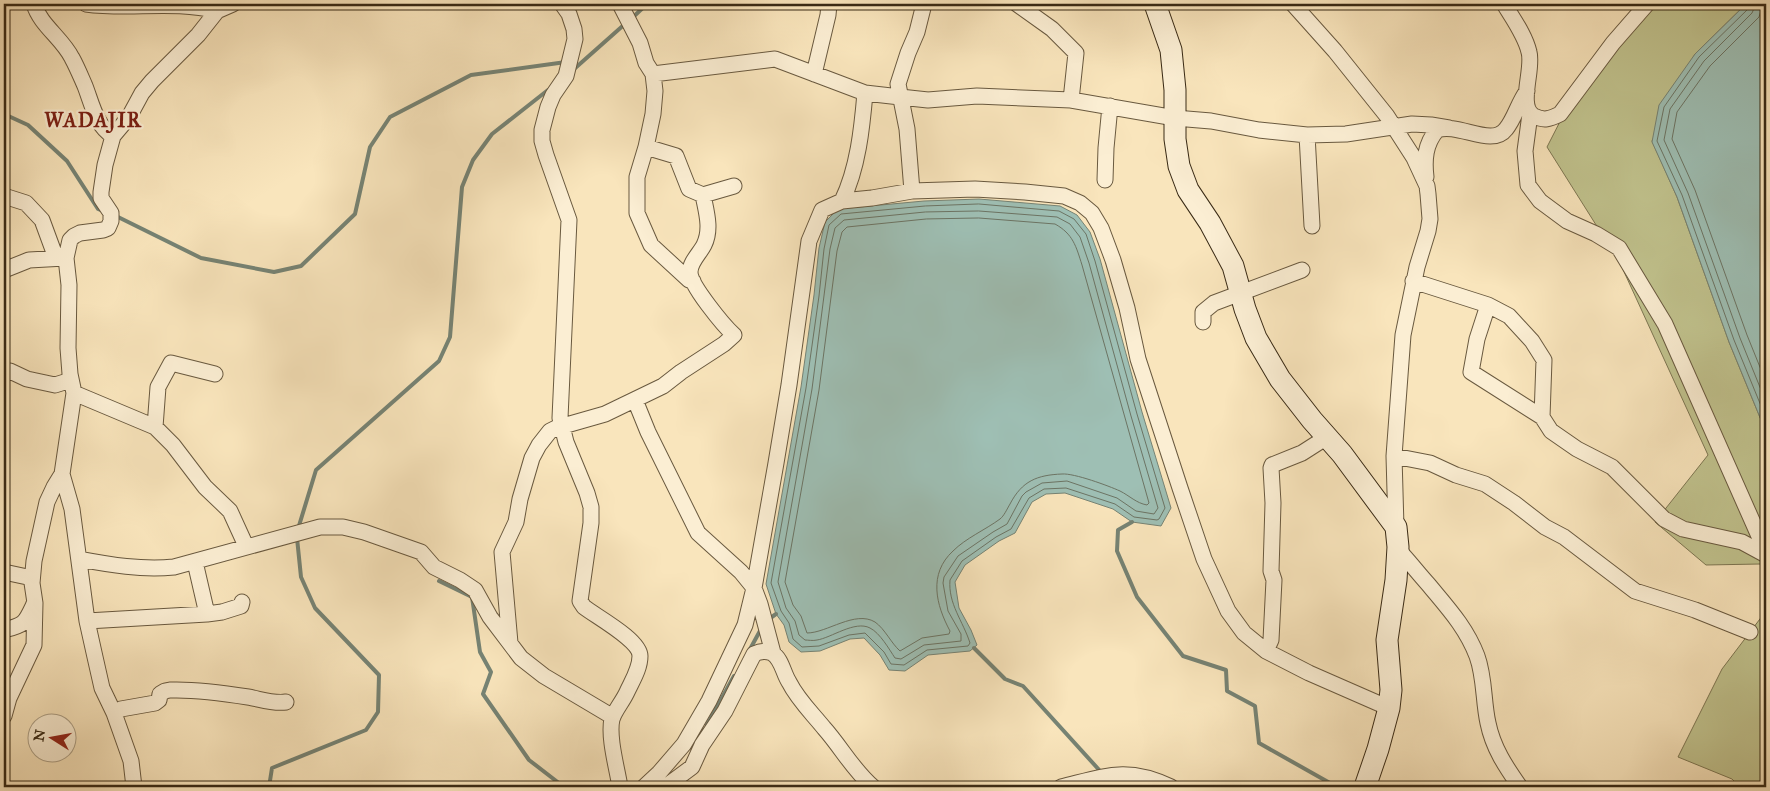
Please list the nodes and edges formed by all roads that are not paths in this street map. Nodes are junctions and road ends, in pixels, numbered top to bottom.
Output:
1 (34, 4) edge
2 (86, 4) edge
3 (233, 4) edge
4 (562, 4) edge
5 (620, 4) edge
6 (829, 4) edge
7 (924, 4) edge
8 (1017, 4) edge
9 (1154, 4) edge
10 (1293, 4) edge
11 (1504, 4) edge
12 (1647, 4) edge
13 (209, 7) edge
14 (653, 74) junction
15 (814, 74) junction
16 (1526, 91) junction
17 (865, 93) junction
18 (900, 97) junction
19 (1071, 100) junction
20 (1110, 106) junction
21 (1530, 114) junction
22 (1175, 118) junction
23 (1394, 127) junction
24 (1449, 128) junction
25 (1307, 135) junction
26 (114, 136) junction
27 (646, 147) junction
28 (1105, 180) dead end
29 (734, 186) dead end
30 (1427, 186) junction
31 (912, 191) junction
32 (703, 195) junction
33 (4, 196) edge
34 (842, 200) junction
35 (1312, 226) dead end
36 (61, 258) junction
37 (4, 270) edge
38 (1302, 270) dead end
39 (693, 281) junction
40 (1413, 281) junction
41 (1241, 294) junction
42 (1488, 305) junction
43 (1203, 322) dead end
44 (4, 374) edge
45 (215, 374) dead end
46 (73, 387) junction
47 (634, 400) junction
48 (1542, 417) junction
49 (155, 427) junction
50 (562, 427) junction
51 (1327, 437) junction
52 (1394, 456) junction
53 (62, 474) junction
54 (1397, 537) junction
55 (246, 546) junction
56 (1766, 553) edge
57 (79, 559) junction
58 (196, 562) junction
59 (4, 572) edge
60 (32, 578) junction
61 (754, 588) junction
62 (242, 602) dead end
63 (35, 603) junction
64 (207, 614) junction
65 (87, 621) junction
66 (4, 630) edge
67 (1750, 632) dead end
68 (510, 645) junction
69 (1266, 652) junction
70 (773, 653) junction
71 (286, 702) dead end
72 (1389, 708) junction
73 (114, 713) junction
74 (4, 716) edge
75 (613, 717) junction
76 (134, 787) edge
77 (620, 787) edge
78 (644, 787) edge
79 (665, 787) edge
80 (872, 787) edge
81 (1061, 787) edge
82 (1171, 787) edge
83 (1365, 787) edge
84 (1520, 787) edge

1 - 26 street
2 - 13 street
3 - 13 street
4 - 50 street
5 - 14 street
6 - 15 street
7 - 18 street
8 - 19 street
9 - 22 street
10 - 23 street
11 - 16 street
12 - 21 street
13 - 26 street
14 - 15 street
14 - 27 street
15 - 17 street
16 - 21 street
16 - 24 street
17 - 18 street
17 - 34 street
18 - 19 street
18 - 31 street
19 - 20 street
20 - 22 street
20 - 28 street
21 - 56 street
22 - 25 street
22 - 41 street
23 - 24 street
23 - 25 street
23 - 30 street
24 - 30 street
25 - 35 street
26 - 36 street
27 - 32 street
27 - 39 street
29 - 32 street
30 - 40 street
31 - 34 street
31 - 69 street
32 - 39 street
33 - 36 street
34 - 61 street
36 - 37 street
36 - 46 street
38 - 41 street
39 - 47 street
40 - 42 street
40 - 52 street
41 - 43 street
41 - 51 street
42 - 48 street
42 - 48 street
44 - 46 street
45 - 49 street
46 - 49 street
46 - 53 street
47 - 50 street
47 - 61 street
48 - 56 street
49 - 55 street
50 - 68 street
50 - 75 street
51 - 54 street
51 - 69 street
52 - 54 street
52 - 67 street
53 - 57 street
53 - 60 street
54 - 72 street
54 - 84 street
55 - 58 street
55 - 68 street
57 - 58 street
57 - 65 street
58 - 64 street
59 - 60 street
60 - 63 street
61 - 70 street
61 - 78 street
62 - 64 street
63 - 66 street
63 - 74 street
64 - 65 street
65 - 73 street
68 - 75 street
69 - 72 street
70 - 79 street
70 - 80 street
71 - 73 street
72 - 83 street
73 - 76 street
75 - 77 street
81 - 82 street

